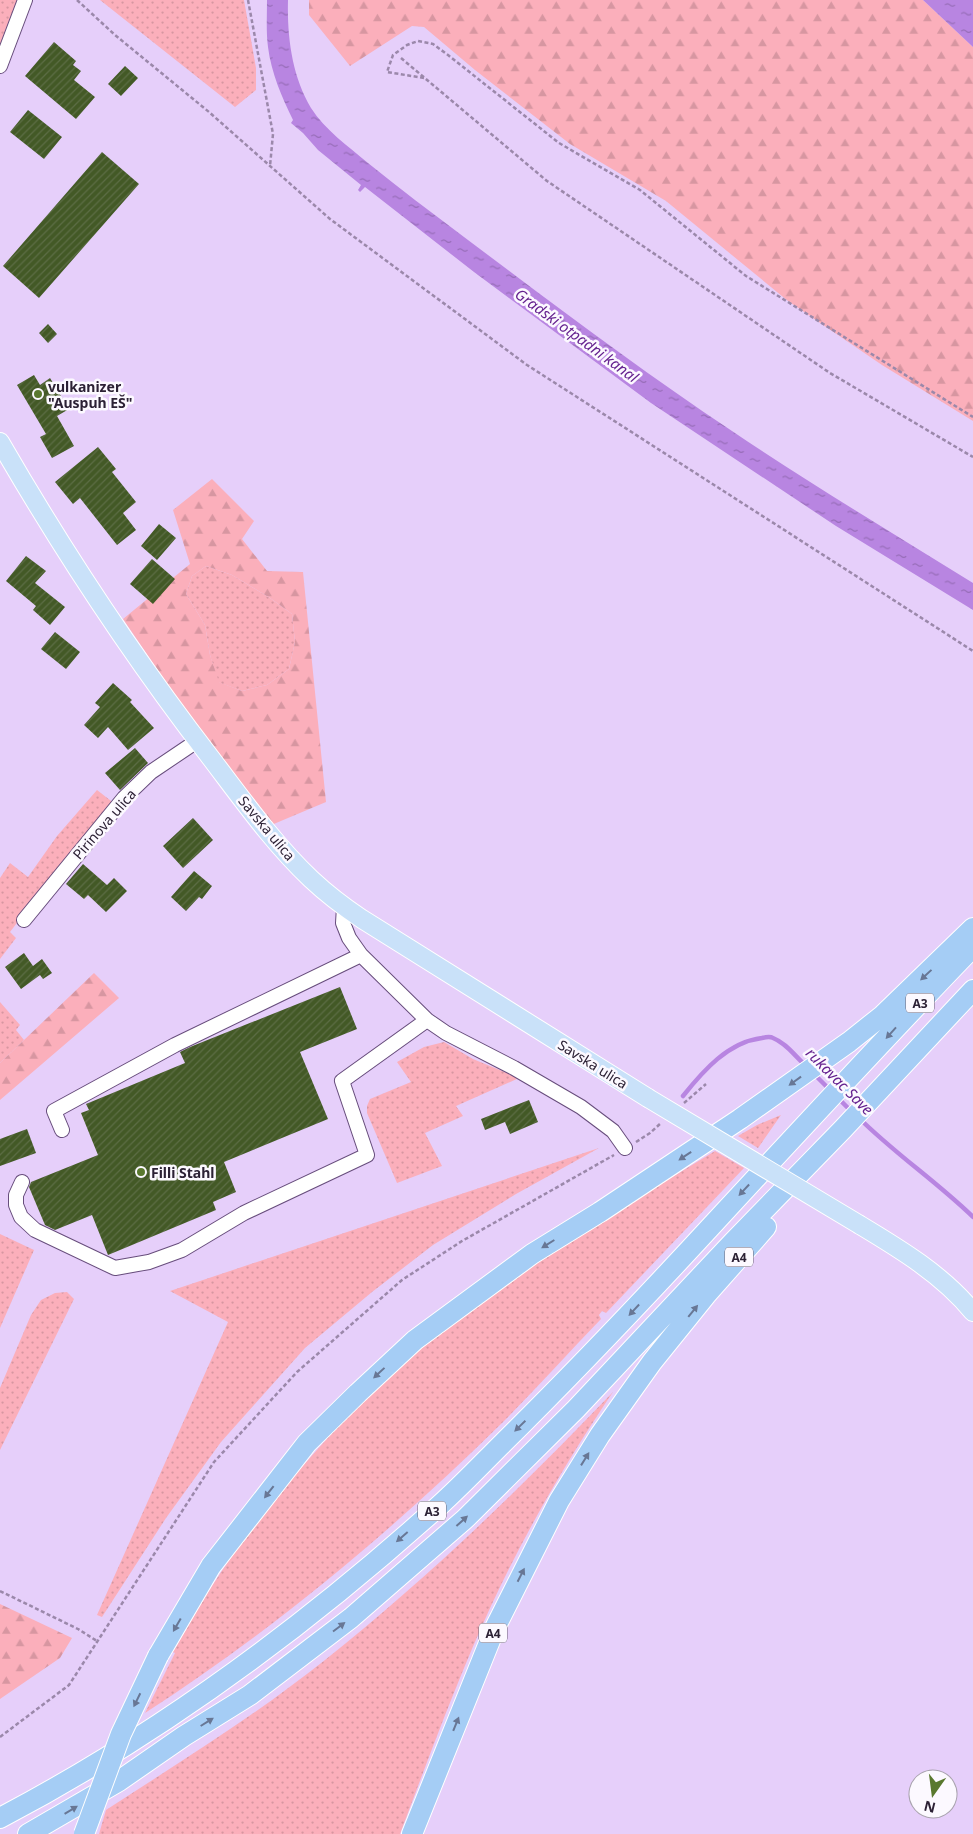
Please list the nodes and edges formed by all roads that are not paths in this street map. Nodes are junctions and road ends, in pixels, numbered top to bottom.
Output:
1 (25, 0) edge
2 (0, 66) edge
3 (0, 442) edge
4 (197, 741) junction
5 (344, 907) junction
6 (24, 920) dead end
7 (973, 928) edge
8 (973, 947) edge
9 (361, 955) junction
10 (973, 990) edge
11 (427, 1020) junction
12 (62, 1130) dead end
13 (625, 1148) road end
14 (826, 1152) junction
15 (22, 1182) dead end
16 (973, 1312) edge
17 (437, 1769) junction
18 (0, 1818) edge
19 (28, 1834) edge
20 (84, 1834) edge
21 (412, 1834) edge
22 (425, 1834) edge

1 - 2 street
3 - 4 main road, Savska ulica
4 - 5 main road, Savska ulica
4 - 6 street, Pirinova ulica
5 - 9 street
5 - 16 main road, Savska ulica, bridge
7 -> 20 highway, bridge
8 -> 18 highway, A3
9 - 11 street
9 - 12 street
10 - 14 highway, A3
11 - 13 street
11 - 15 street
17 -> 14 highway, A4
19 -> 14 highway, A3
17 - 21 highway
17 - 22 highway

